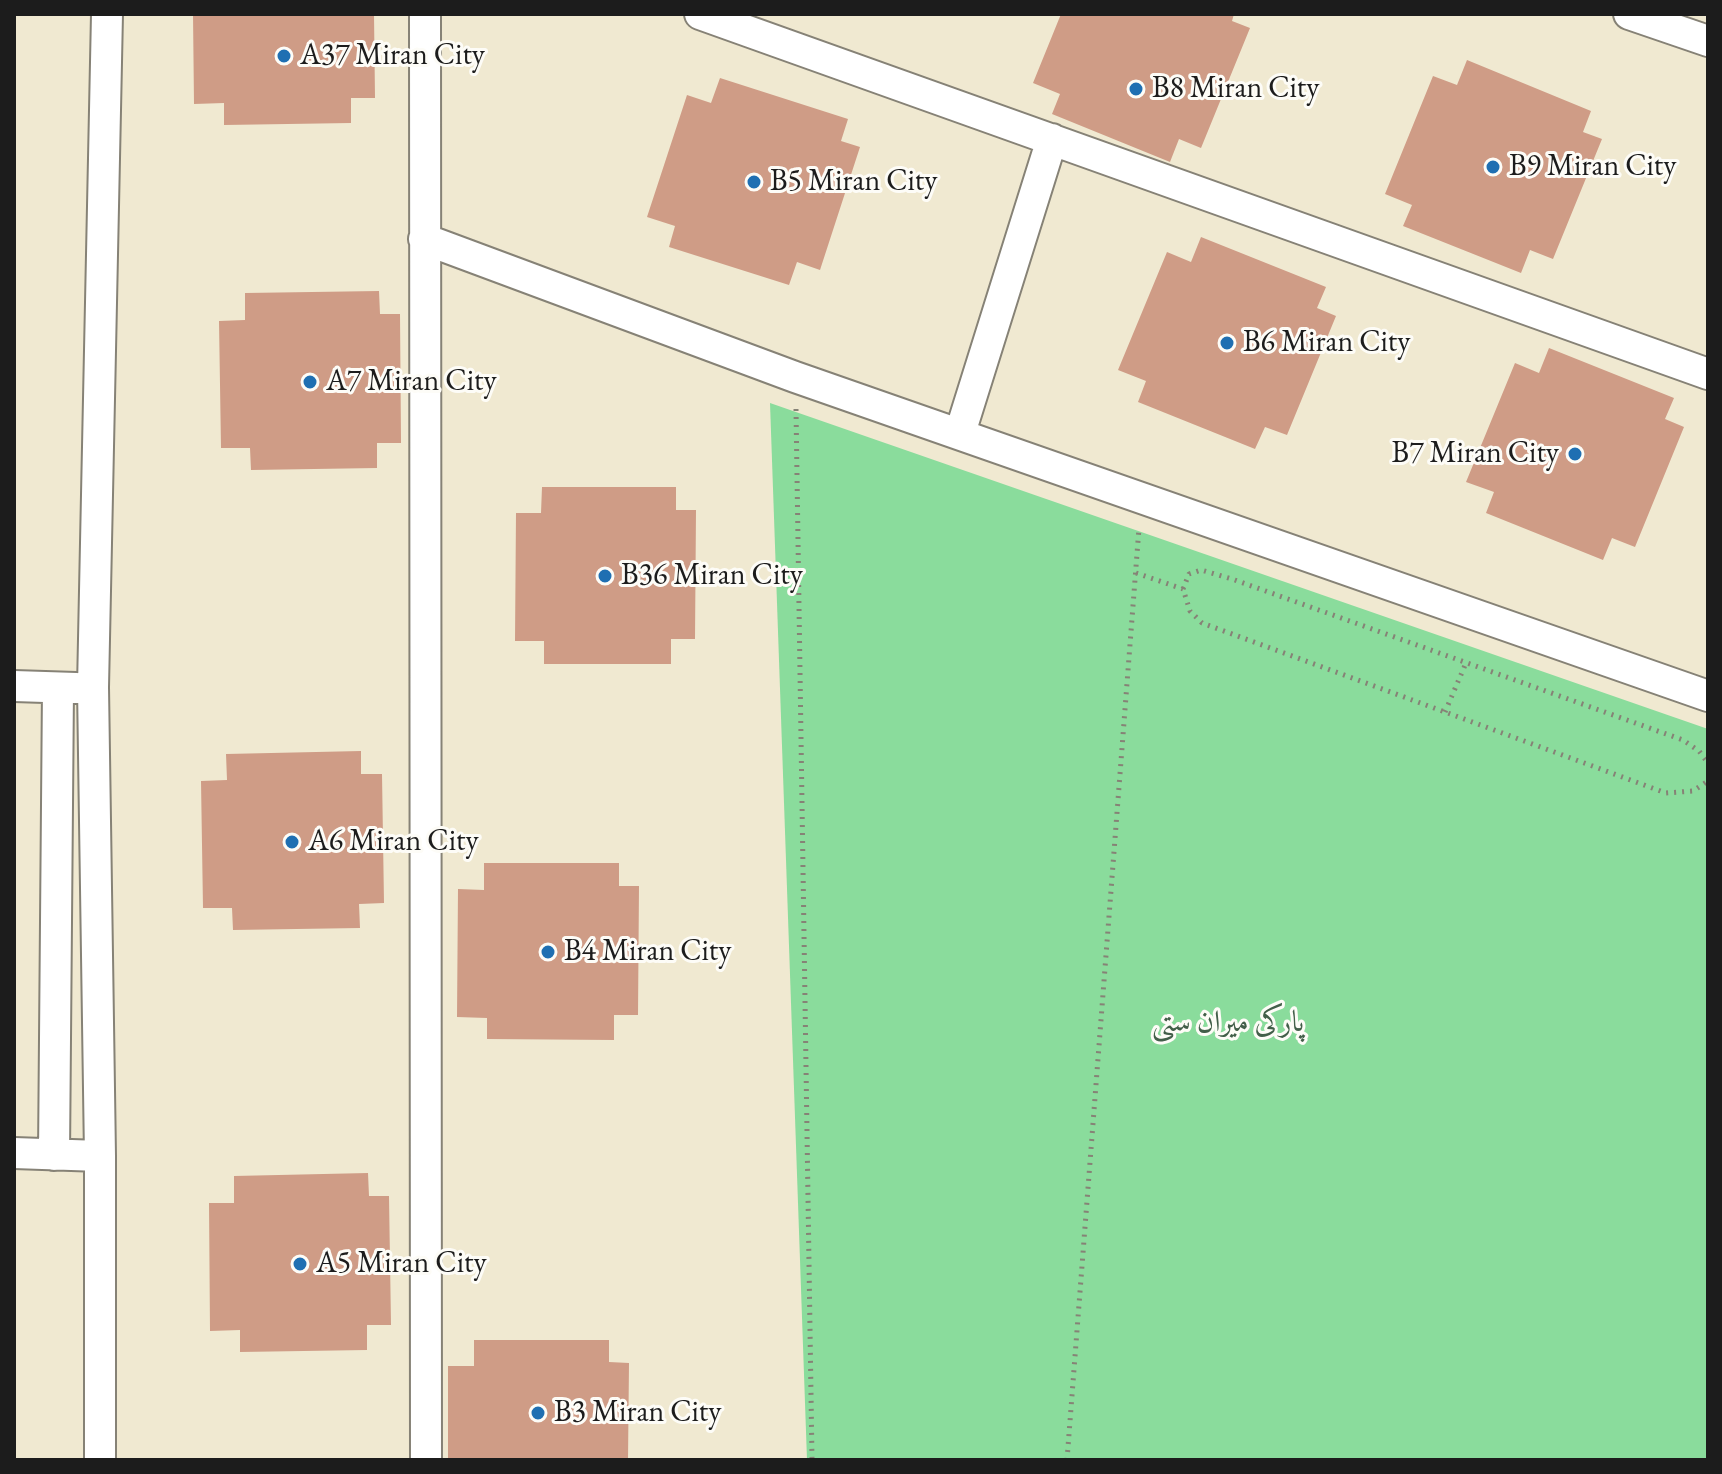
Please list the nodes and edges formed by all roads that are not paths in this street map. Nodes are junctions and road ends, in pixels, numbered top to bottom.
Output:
1 (107, 14) edge
2 (425, 14) edge
3 (700, 14) edge
4 (1629, 14) edge
5 (1708, 41) edge
6 (1052, 139) junction
7 (424, 239) junction
8 (1708, 374) edge
9 (960, 433) junction
10 (14, 686) edge
11 (93, 687) junction
12 (58, 688) junction
13 (1708, 696) edge
14 (14, 1153) edge
15 (54, 1155) junction
16 (100, 1156) junction
17 (100, 1460) edge
18 (426, 1460) edge

1 - 11 street
2 - 7 street
3 - 6 street
4 - 5 street
6 - 8 street
6 - 9 street
7 - 9 street
7 - 18 street
9 - 13 street
10 - 12 street
11 - 12 street
11 - 16 street
12 - 15 street
14 - 15 street
15 - 16 street
16 - 17 street

